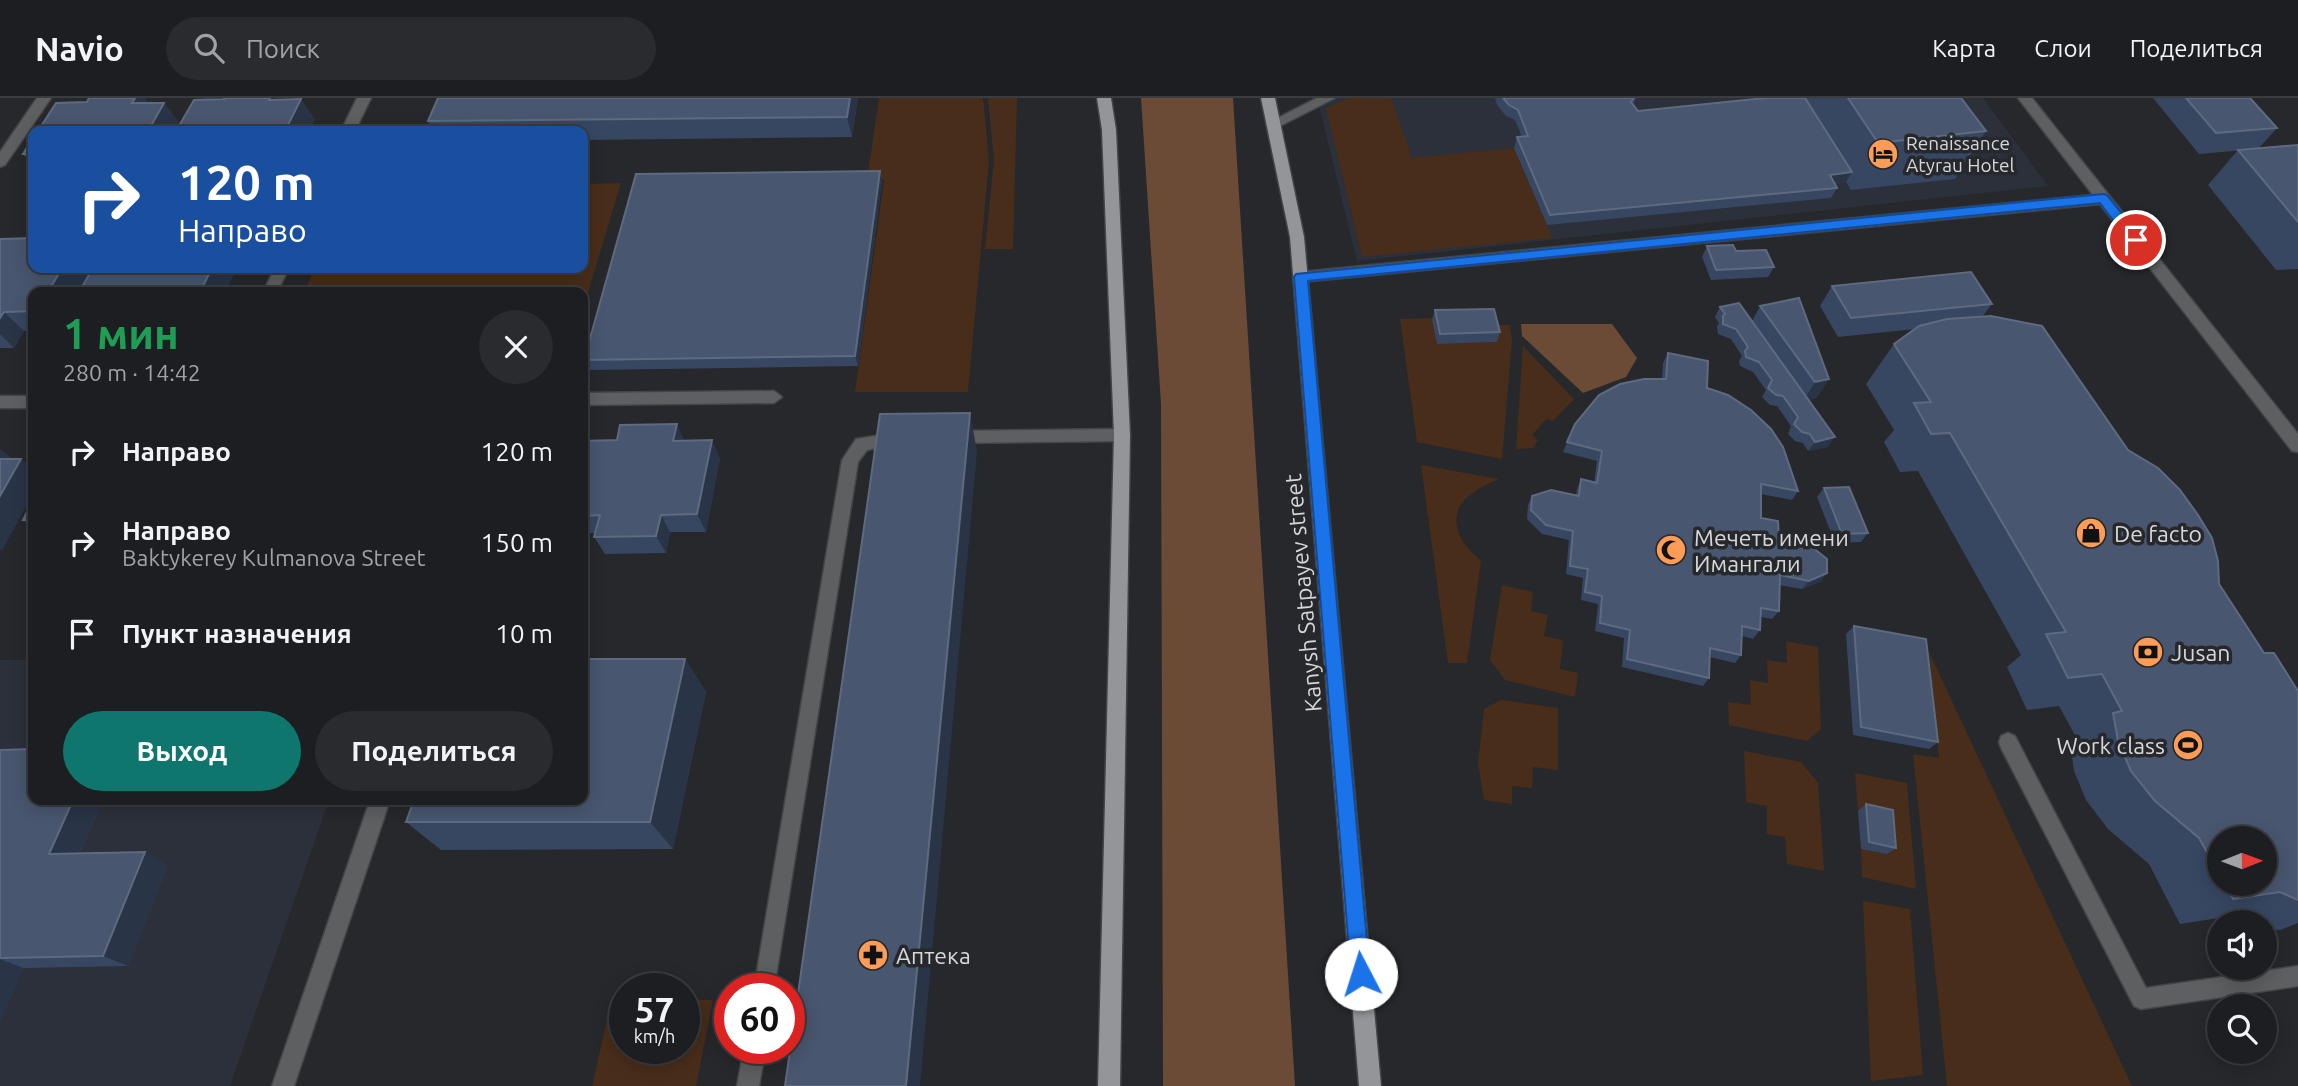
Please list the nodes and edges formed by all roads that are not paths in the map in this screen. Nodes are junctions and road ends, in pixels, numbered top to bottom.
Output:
1 (44, 98) edge
2 (364, 98) edge
3 (1104, 98) edge
4 (1268, 98) edge
5 (1328, 98) edge
6 (2025, 98) edge
7 (1273, 124) junction
8 (350, 126) edge
9 (0, 162) edge
10 (2103, 199) junction
11 (1301, 277) junction
12 (774, 397) dead end
13 (588, 399) edge
14 (0, 402) edge
15 (28, 402) edge
16 (1122, 435) junction
17 (914, 438) edge
18 (939, 438) edge
19 (2298, 446) edge
20 (2008, 742) dead end
21 (378, 805) edge
22 (767, 973) edge
23 (2298, 976) edge
24 (751, 1064) edge
25 (283, 1086) edge
26 (748, 1086) edge
27 (1109, 1086) edge
28 (1370, 1086) edge

1 - 9 street
2 - 8 street
3 - 16 main road
4 - 7 main road, Kanysh Satpayev street
5 - 7 street
6 - 10 street
7 - 11 main road, Kanysh Satpayev street
10 - 11 street
10 - 19 street
11 - 28 main road, Kanysh Satpayev street
12 - 13 street
14 - 15 street
16 - 18 street
16 - 27 main road
17 - 22 street
20 - 23 street
21 - 25 street
24 - 26 street

